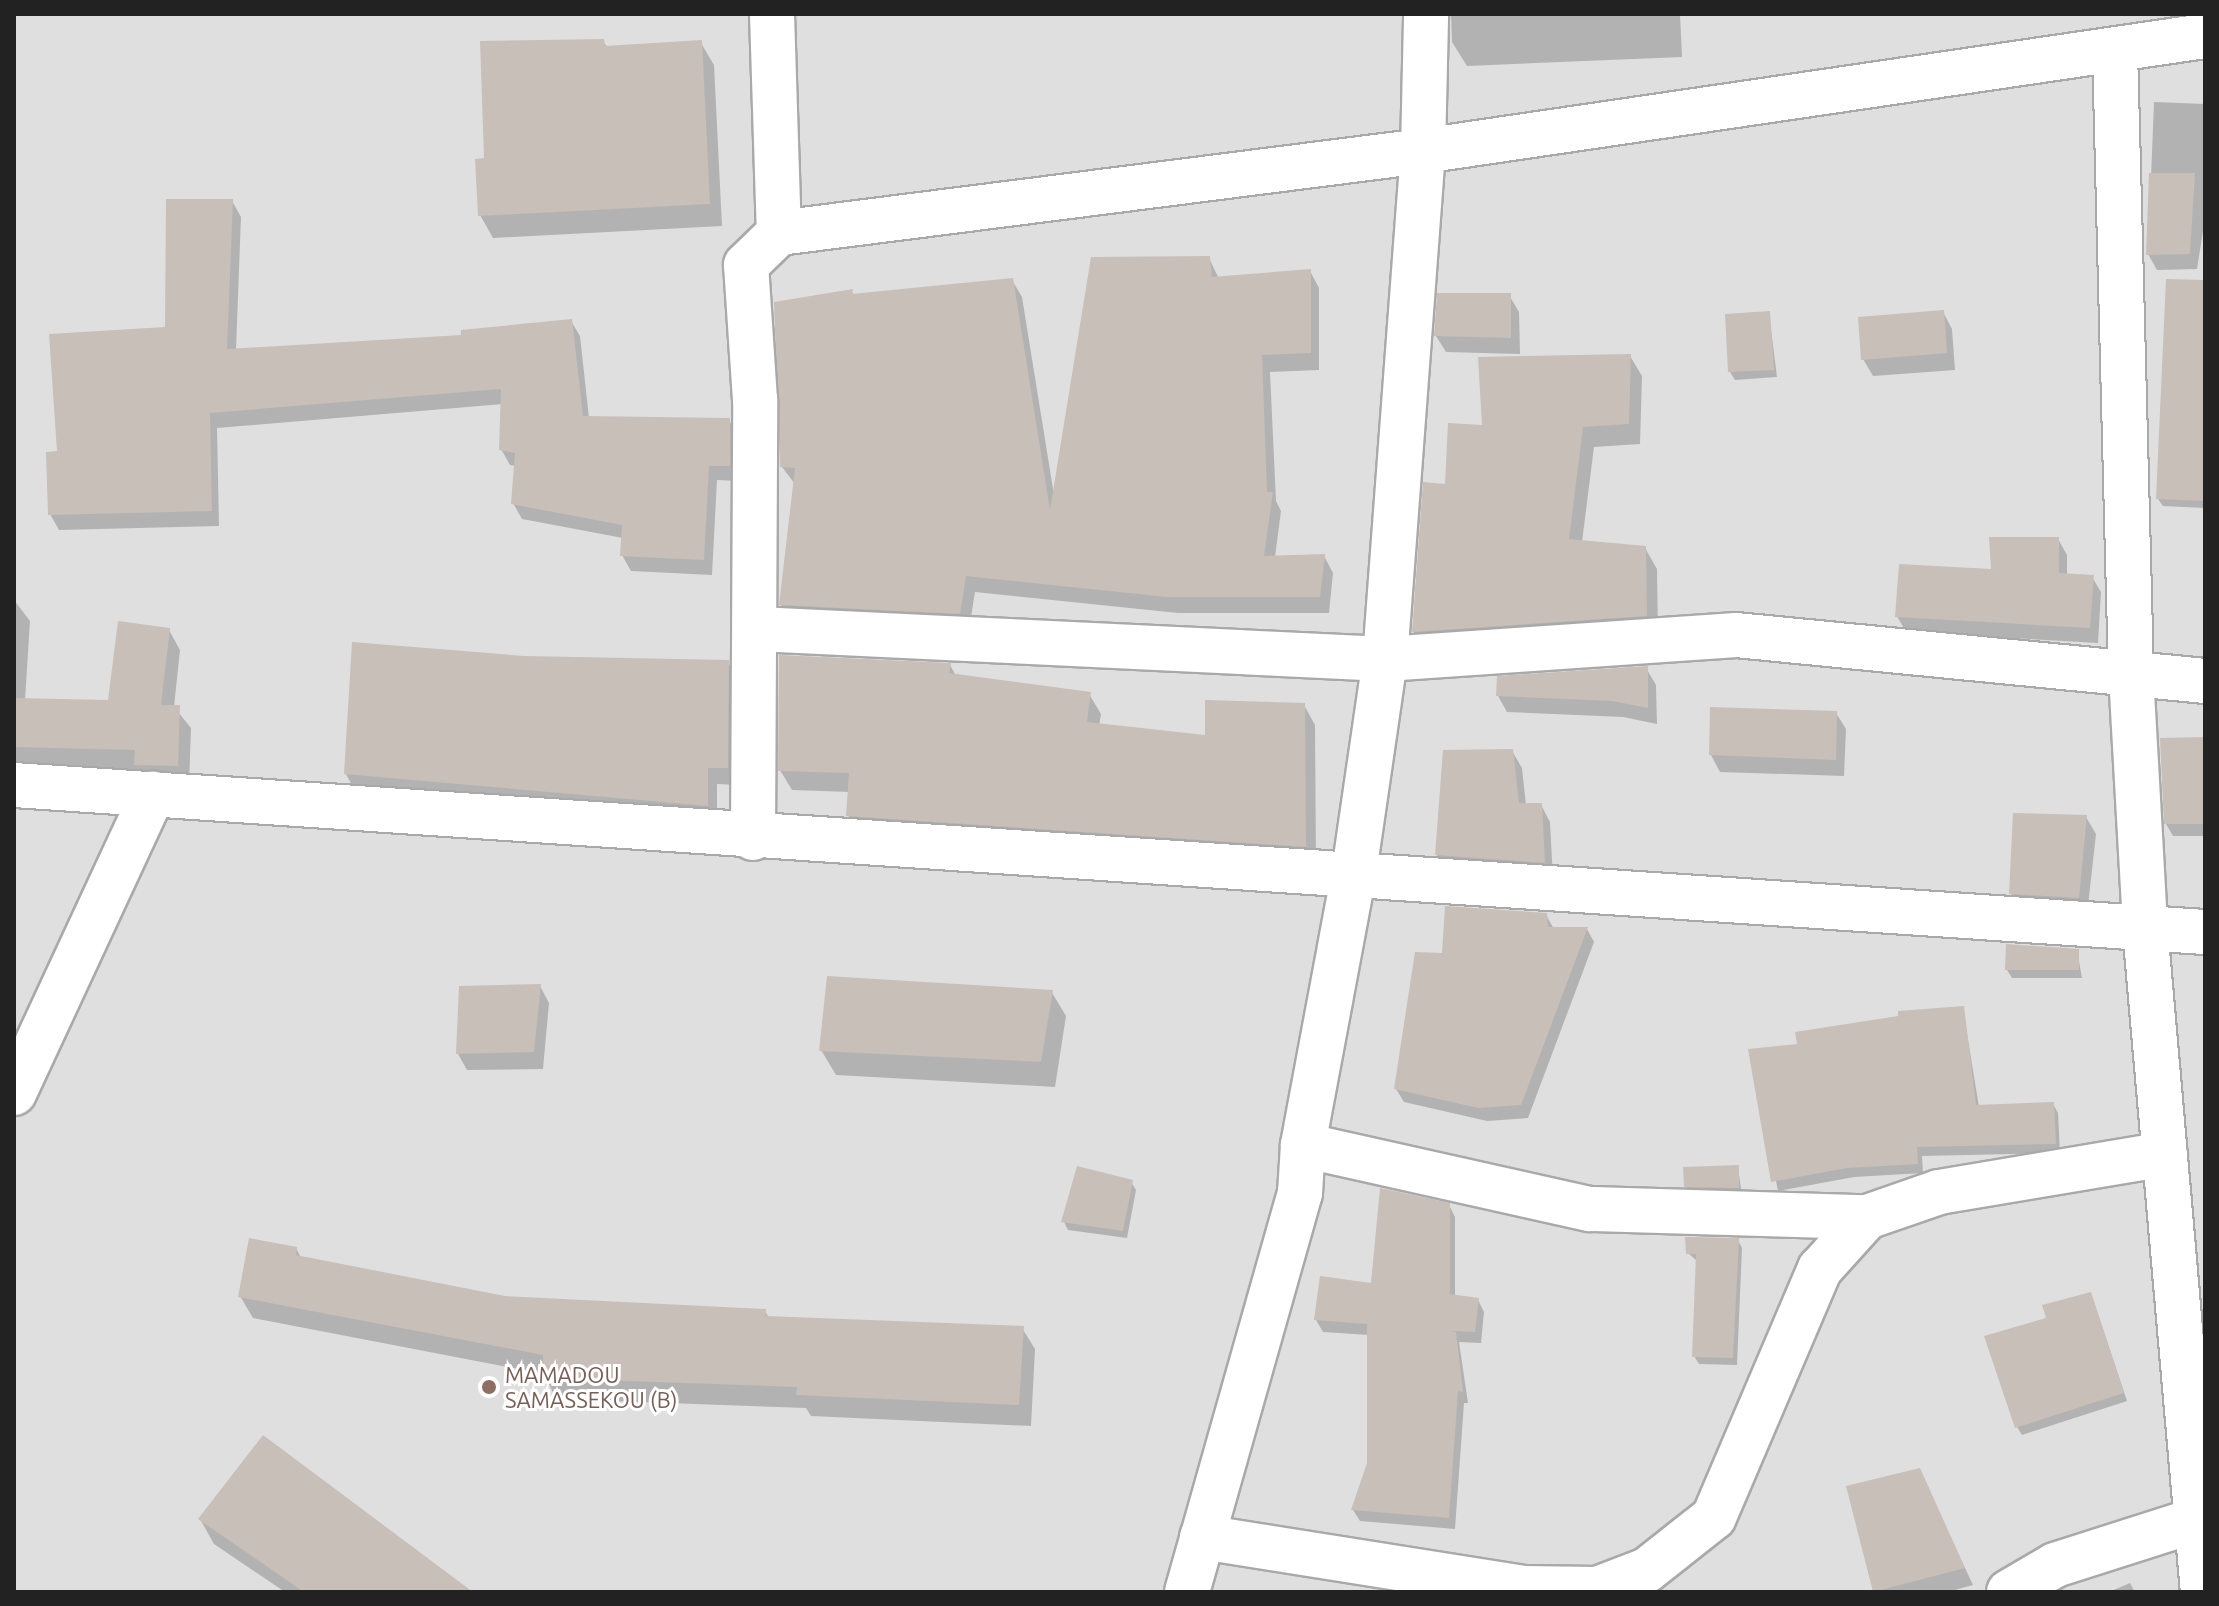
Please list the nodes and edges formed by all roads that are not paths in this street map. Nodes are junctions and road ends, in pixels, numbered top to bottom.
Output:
1 (772, 14) edge
2 (1426, 14) edge
3 (2205, 36) edge
4 (2115, 50) junction
5 (1423, 151) junction
6 (779, 233) junction
7 (757, 629) junction
8 (1385, 659) junction
9 (2131, 674) junction
10 (2205, 681) edge
11 (14, 785) edge
12 (153, 794) junction
13 (753, 838) junction
14 (1354, 872) junction
15 (2145, 928) junction
16 (2205, 932) edge
17 (14, 1093) edge
18 (1303, 1145) junction
19 (2165, 1154) junction
20 (1867, 1217) junction
21 (2201, 1518) edge
22 (1202, 1537) junction
23 (1187, 1592) edge
24 (2009, 1592) edge
25 (2203, 1592) edge

1 - 6 street
2 - 5 street
3 - 4 street
4 - 5 street
4 - 9 street
5 - 6 street
5 - 8 street
6 - 7 street
7 - 8 street
7 - 13 street
8 - 9 street
8 - 14 street
9 - 10 street
9 - 15 street
11 - 12 street
12 - 13 street
12 - 17 street
13 - 14 street
14 - 15 street
14 - 18 street
15 - 16 street
15 - 19 street
18 - 20 street
18 - 22 street
19 - 20 street
19 - 21 street
20 - 22 street
21 - 24 street
21 - 25 street
22 - 23 street

